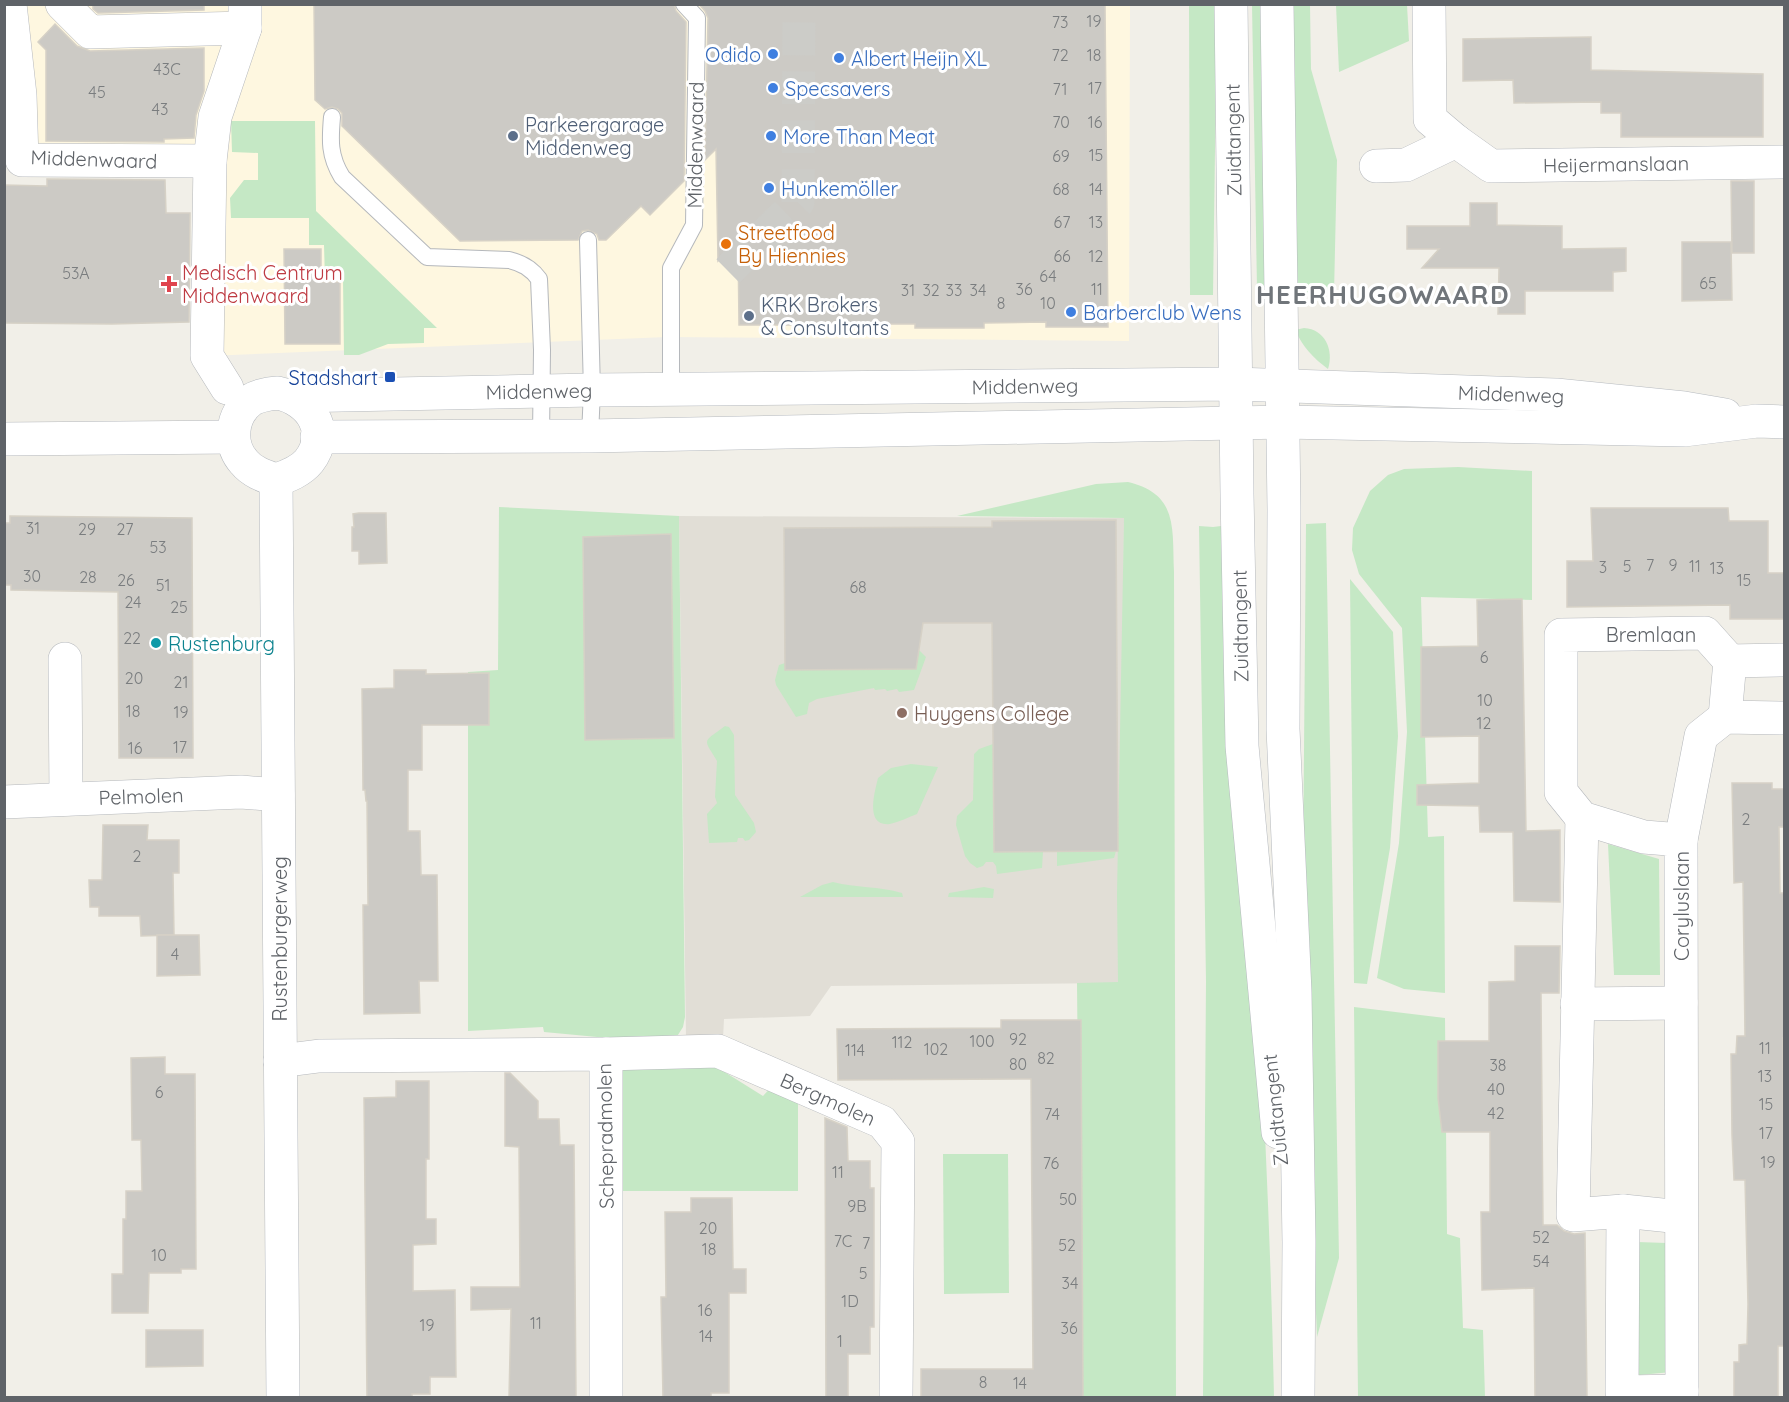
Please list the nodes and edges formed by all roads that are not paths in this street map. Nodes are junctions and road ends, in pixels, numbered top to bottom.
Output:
1 (10, 4) edge
2 (62, 4) edge
3 (684, 4) edge
4 (1232, 4) edge
5 (1277, 4) edge
6 (1429, 4) edge
7 (245, 16) edge
8 (332, 117) dead end
9 (1456, 141) junction
10 (210, 161) junction
11 (1785, 162) edge
12 (1376, 166) dead end
13 (588, 240) dead end
14 (1236, 384) junction
15 (1283, 386) junction
16 (227, 388) dead end
17 (592, 390) junction
18 (541, 391) junction
19 (671, 391) junction
20 (291, 396) junction
21 (1771, 421) edge
22 (1236, 422) junction
23 (1283, 422) junction
24 (590, 436) junction
25 (233, 437) junction
26 (317, 437) junction
27 (541, 437) junction
28 (4, 439) edge
29 (276, 480) junction
30 (65, 659) dead end
31 (1785, 660) edge
32 (1730, 661) junction
33 (1725, 717) junction
34 (1785, 718) edge
35 (278, 795) junction
36 (66, 799) junction
37 (4, 802) edge
38 (1581, 818) junction
39 (1681, 840) junction
40 (1681, 1003) junction
41 (1577, 1004) junction
42 (606, 1054) junction
43 (280, 1061) junction
44 (1623, 1211) junction
45 (1681, 1217) junction
46 (1299, 1242) junction
47 (1682, 1394) edge
48 (283, 1398) edge
49 (606, 1398) edge
50 (896, 1398) edge
51 (1298, 1398) edge

1 - 10 street, Middenwaard
2 - 7 street
3 - 19 lane, Middenwaard
4 - 14 street, Zuidtangent
5 - 15 street, Zuidtangent
6 - 9 street, Heijermanslaan
7 - 10 street
8 - 18 lane
9 - 11 street, Heijermanslaan
9 - 12 street
10 - 16 street
13 - 17 lane
14 - 15 street, Middenweg
14 - 19 street, Middenweg
14 - 22 street, Zuidtangent
15 - 21 street, Middenweg
15 - 23 street, Zuidtangent
17 - 18 street, Middenweg
17 - 19 street, Middenweg
17 - 24 lane
18 - 20 street, Middenweg
18 - 27 lane
20 - 25 street
20 - 26 street
21 - 23 street, Middenweg
22 - 23 street, Middenweg
22 - 24 street, Middenweg
22 - 46 street, Zuidtangent
23 - 46 street, Zuidtangent
24 - 27 street, Middenweg
25 - 28 street
25 - 29 street
26 - 27 street, Middenweg
26 - 29 street
29 - 35 street, Rustenburgerweg
30 - 36 street
31 - 32 street
32 - 33 street
32 - 38 street, Bremlaan
33 - 34 street
33 - 39 street
35 - 36 street, Pelmolen
35 - 43 street, Rustenburgerweg
36 - 37 street, Pelmolen
38 - 39 street, Coryluslaan
38 - 41 street
39 - 40 street, Coryluslaan
40 - 41 street
40 - 45 street, Coryluslaan
41 - 44 street
42 - 43 street, Schepradmolen
42 - 49 street, Schepradmolen
42 - 50 street, Bergmolen
43 - 48 street, Rustenburgerweg
44 - 45 street
44 - 47 street, Coryluslaan
45 - 47 street, Coryluslaan
46 - 51 street, Zuidtangent

